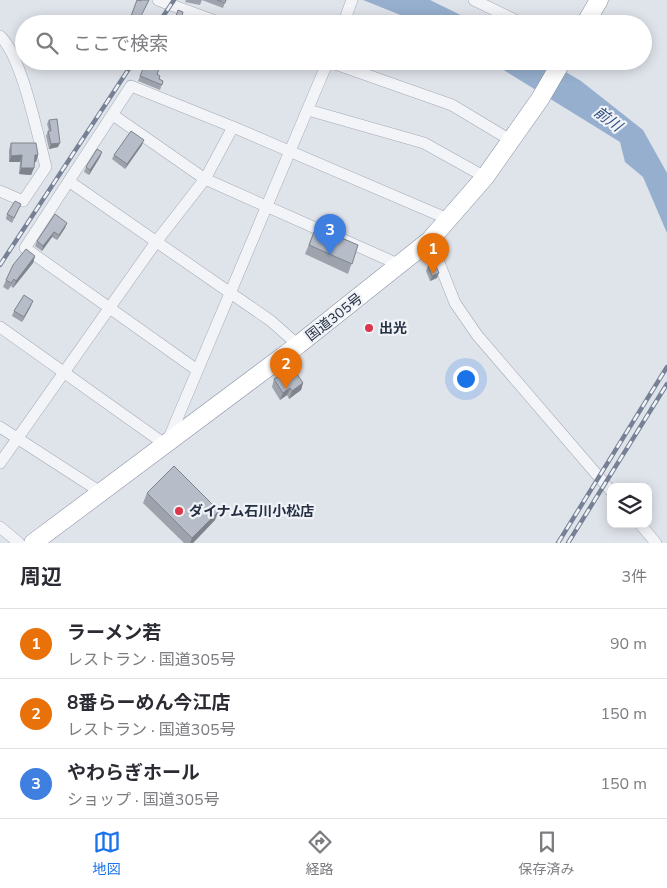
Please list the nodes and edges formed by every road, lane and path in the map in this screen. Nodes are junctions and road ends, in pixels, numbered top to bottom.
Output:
1 (158, 0) edge
2 (352, 0) edge
3 (474, 0) edge
4 (599, 0) edge
5 (199, 15) edge
6 (346, 15) edge
7 (505, 15) edge
8 (590, 15) edge
9 (0, 36) edge
10 (15, 63) edge
11 (18, 70) edge
12 (324, 70) edge
13 (353, 70) edge
14 (557, 70) edge
15 (308, 110) junction
16 (113, 115) junction
17 (233, 127) junction
18 (512, 141) junction
19 (290, 151) junction
20 (485, 177) junction
21 (205, 179) junction
22 (70, 182) junction
23 (0, 191) edge
24 (266, 206) junction
25 (448, 220) junction
26 (430, 240) junction
27 (156, 242) junction
28 (400, 265) junction
29 (230, 294) junction
30 (111, 308) junction
31 (0, 327) edge
32 (298, 345) junction
33 (197, 370) junction
34 (64, 373) junction
35 (0, 427) edge
36 (17, 439) junction
37 (166, 445) junction
38 (0, 462) edge
39 (607, 486) edge
40 (102, 493) junction
41 (0, 527) edge
42 (643, 528) edge
43 (18, 543) edge
44 (33, 543) edge
45 (656, 543) edge

1 - 5 street
2 - 6 street
3 - 7 street
4 - 8 highway
9 - 10 street
11 - 23 street
12 - 15 street
13 - 18 street
14 - 18 highway, 国道305号
15 - 19 street
15 - 20 street
16 - 17 street
16 - 21 street
16 - 22 street
17 - 19 street
17 - 21 street
18 - 20 highway, 国道305号
19 - 24 street
19 - 25 street
20 - 25 highway, 国道305号
21 - 24 street
21 - 27 street
22 - 27 street
22 - 30 street
24 - 28 street
24 - 29 street
25 - 26 highway, 国道305号
26 - 28 highway, 国道305号
26 - 39 street
27 - 29 street
27 - 30 street
28 - 32 highway, 国道305号
29 - 32 street
29 - 33 street
30 - 33 street
30 - 34 street
31 - 34 street
32 - 37 highway, 国道305号
33 - 37 street
34 - 36 street
34 - 37 street
35 - 36 street
36 - 38 street
36 - 40 street
37 - 40 highway, 国道305号
40 - 44 highway, 国道305号
41 - 43 street
42 - 45 street

